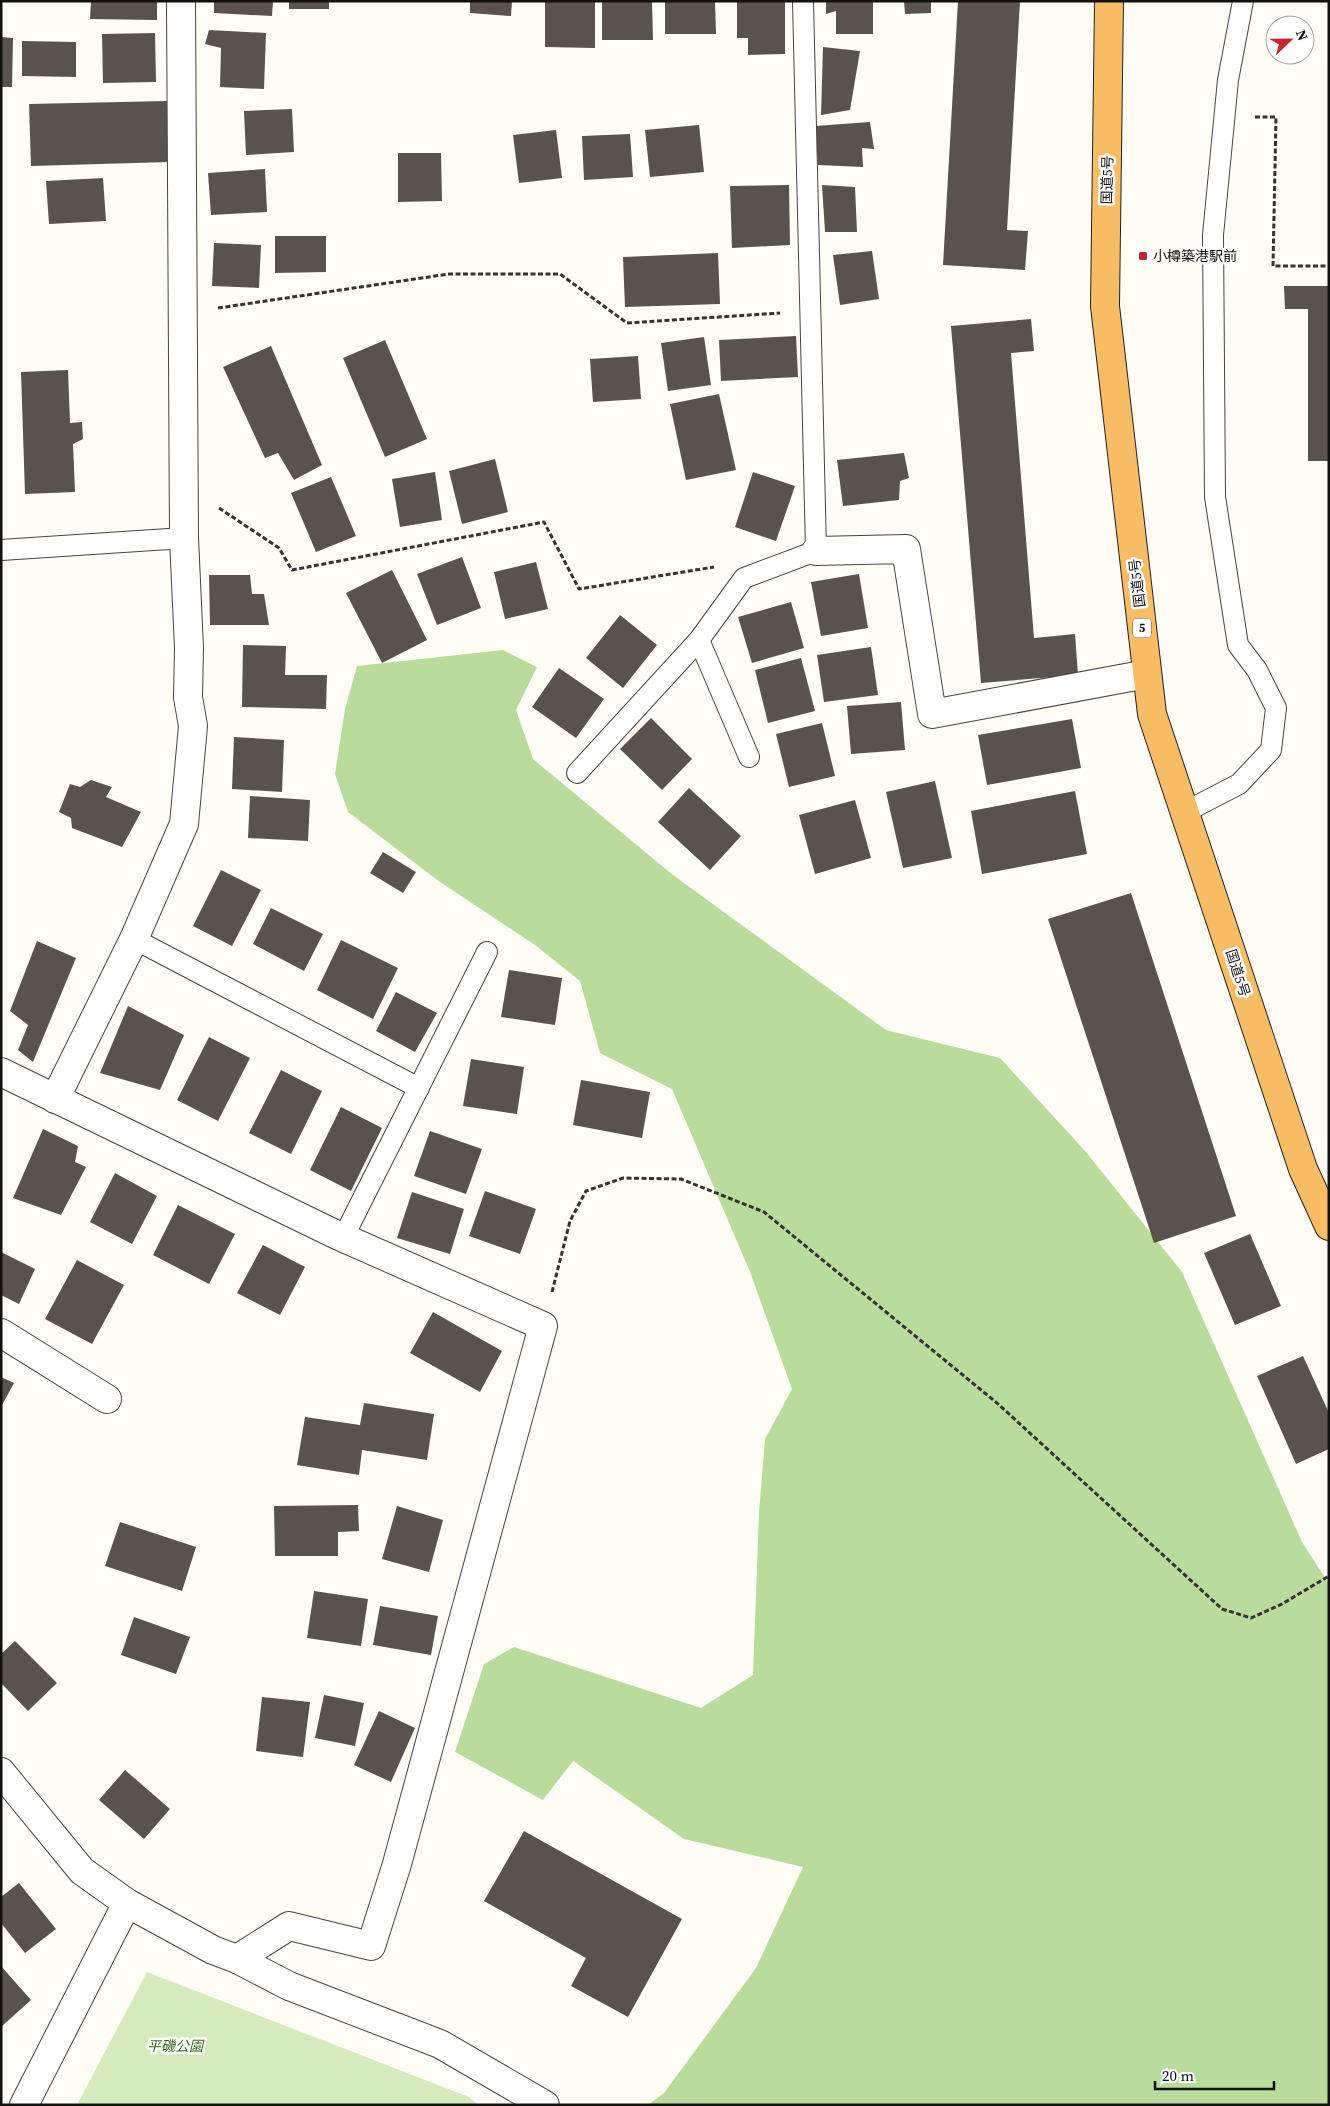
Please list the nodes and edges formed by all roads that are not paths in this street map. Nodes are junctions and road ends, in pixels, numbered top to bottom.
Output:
1 (181, 1) edge
2 (803, 1) edge
3 (1109, 1) edge
4 (1242, 1) edge
5 (184, 538) junction
6 (1, 550) edge
7 (816, 551) junction
8 (698, 640) junction
9 (1148, 674) junction
10 (749, 757) dead end
11 (577, 773) dead end
12 (1185, 812) junction
13 (134, 939) junction
14 (487, 952) dead end
15 (1, 1072) edge
16 (418, 1088) junction
17 (55, 1099) junction
18 (1329, 1226) edge
19 (344, 1238) junction
20 (1, 1333) edge
21 (107, 1399) dead end
22 (1, 1772) edge
23 (127, 1904) junction
24 (237, 1959) junction
25 (24, 2105) edge
26 (545, 2105) edge

1 - 5 street
2 - 7 lane
3 - 9 highway, 国道5号 / 5
4 - 12 lane
5 - 6 lane
5 - 13 street
7 - 8 lane
7 - 9 street
8 - 10 lane
8 - 11 lane
9 - 12 highway, 国道5号 / 5
12 - 18 highway, 国道5号 / 5
13 - 16 lane
13 - 17 street
14 - 16 lane
15 - 17 street
16 - 19 lane
17 - 19 street
19 - 24 street
20 - 21 street
22 - 23 street
23 - 24 street
23 - 25 street
24 - 26 street

